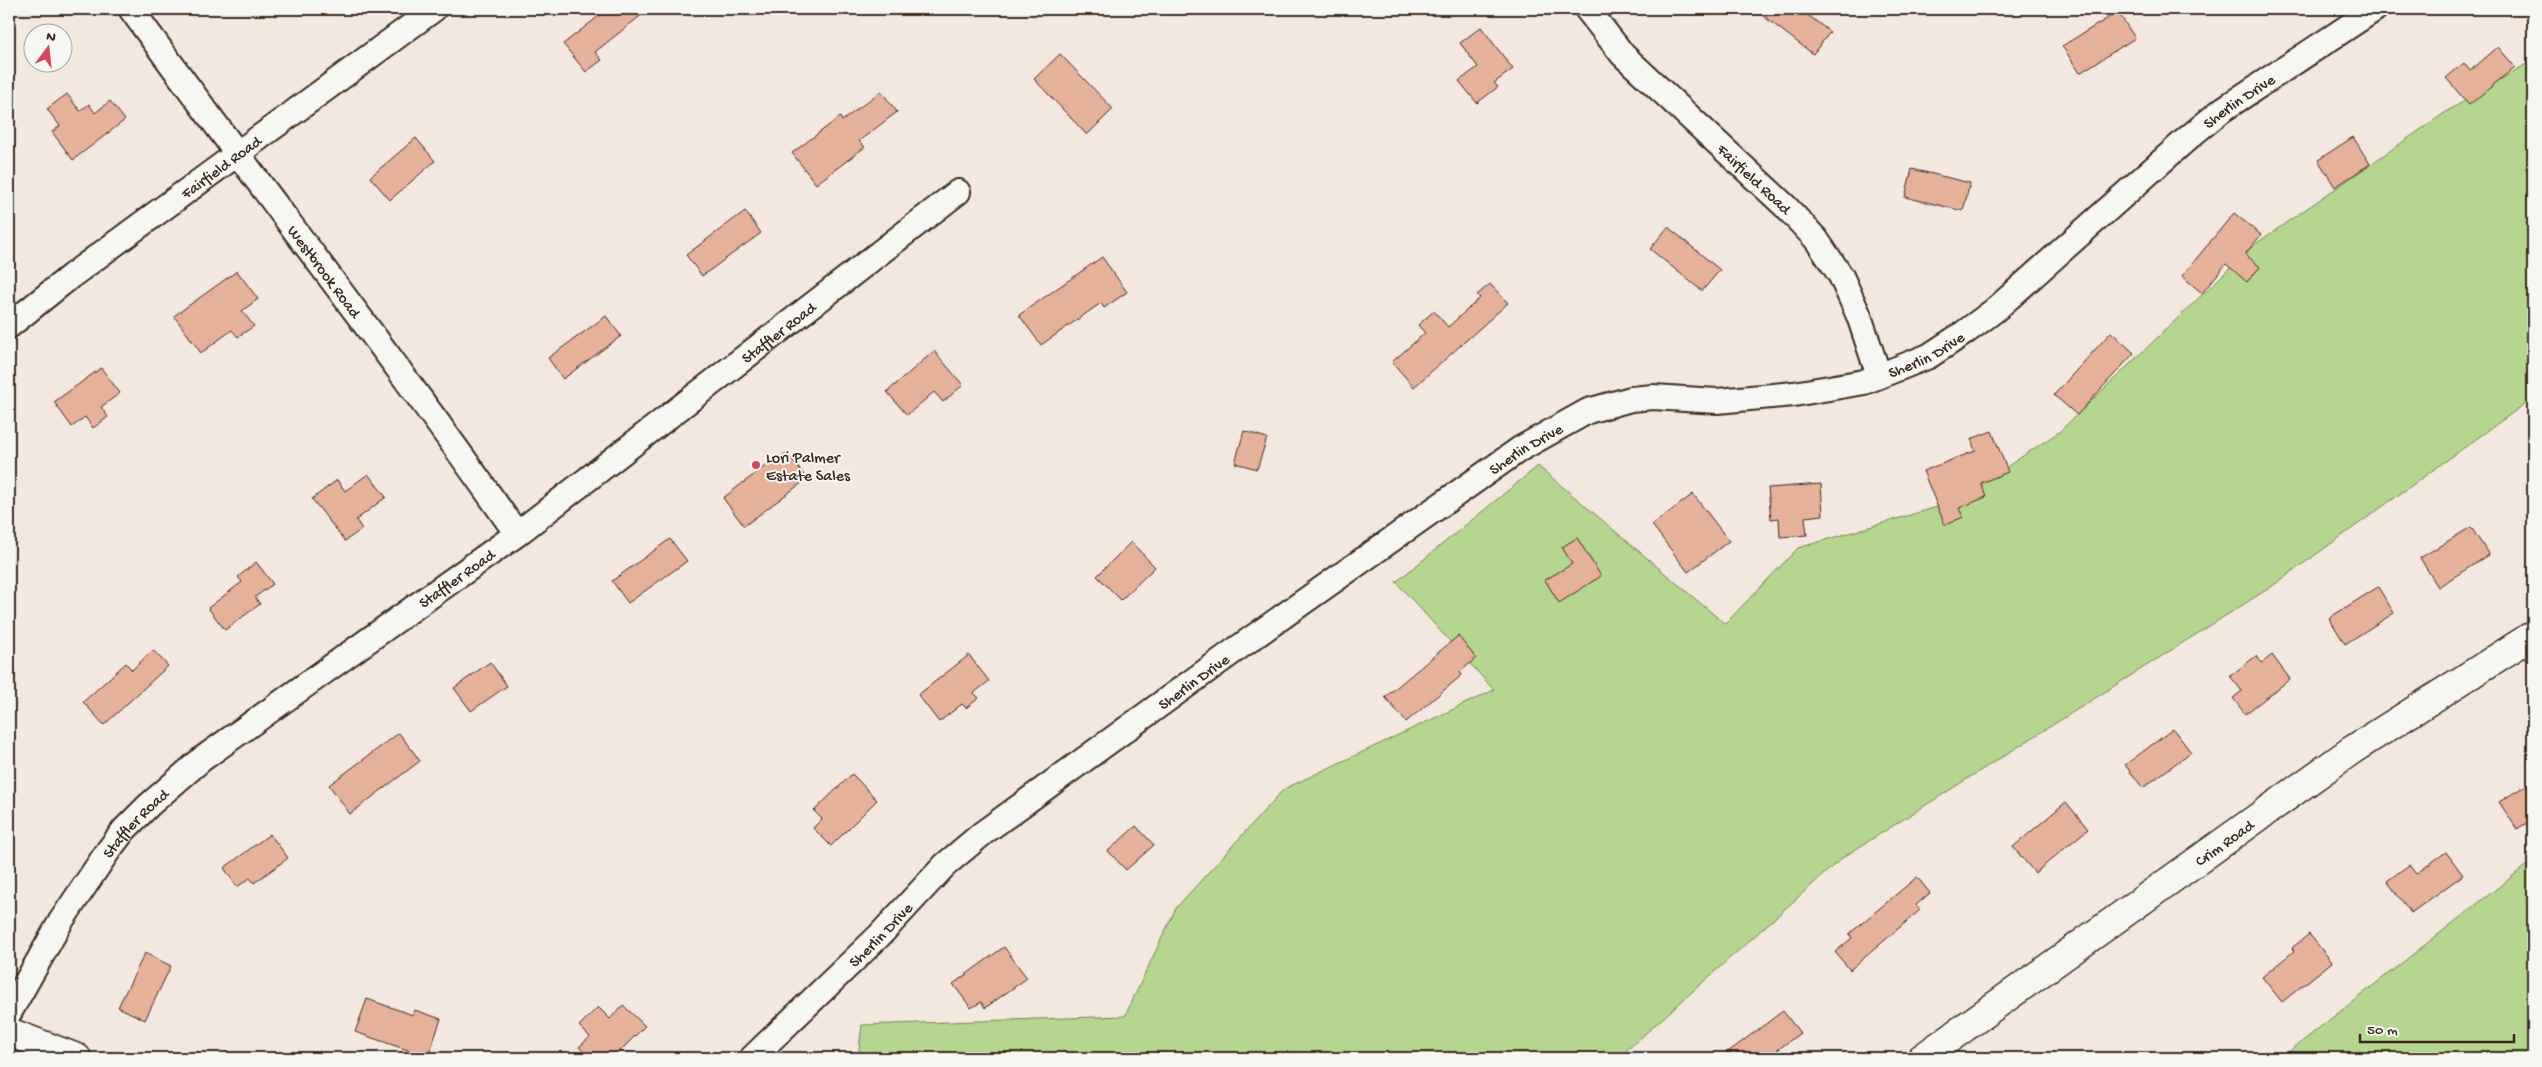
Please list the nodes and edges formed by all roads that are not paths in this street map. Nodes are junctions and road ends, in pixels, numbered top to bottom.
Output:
1 (131, 9) edge
2 (434, 9) edge
3 (1587, 9) edge
4 (2375, 9) edge
5 (236, 154) junction
6 (958, 192) dead end
7 (9, 326) edge
8 (1879, 376) junction
9 (517, 534) junction
10 (2533, 635) edge
11 (9, 1013) edge
12 (9, 1032) edge
13 (77, 1058) edge
14 (752, 1058) edge
15 (1922, 1058) edge

1 - 5 street, Westbrook Road
2 - 5 street, Fairfield Road
3 - 8 street, Fairfield Road
4 - 8 street, Sherlin Drive
5 - 7 street, Fairfield Road
5 - 9 street, Westbrook Road
6 - 9 street, Staffler Road
8 - 14 street, Sherlin Drive
9 - 11 street, Staffler Road
10 - 15 street, Crim Road
12 - 13 street

